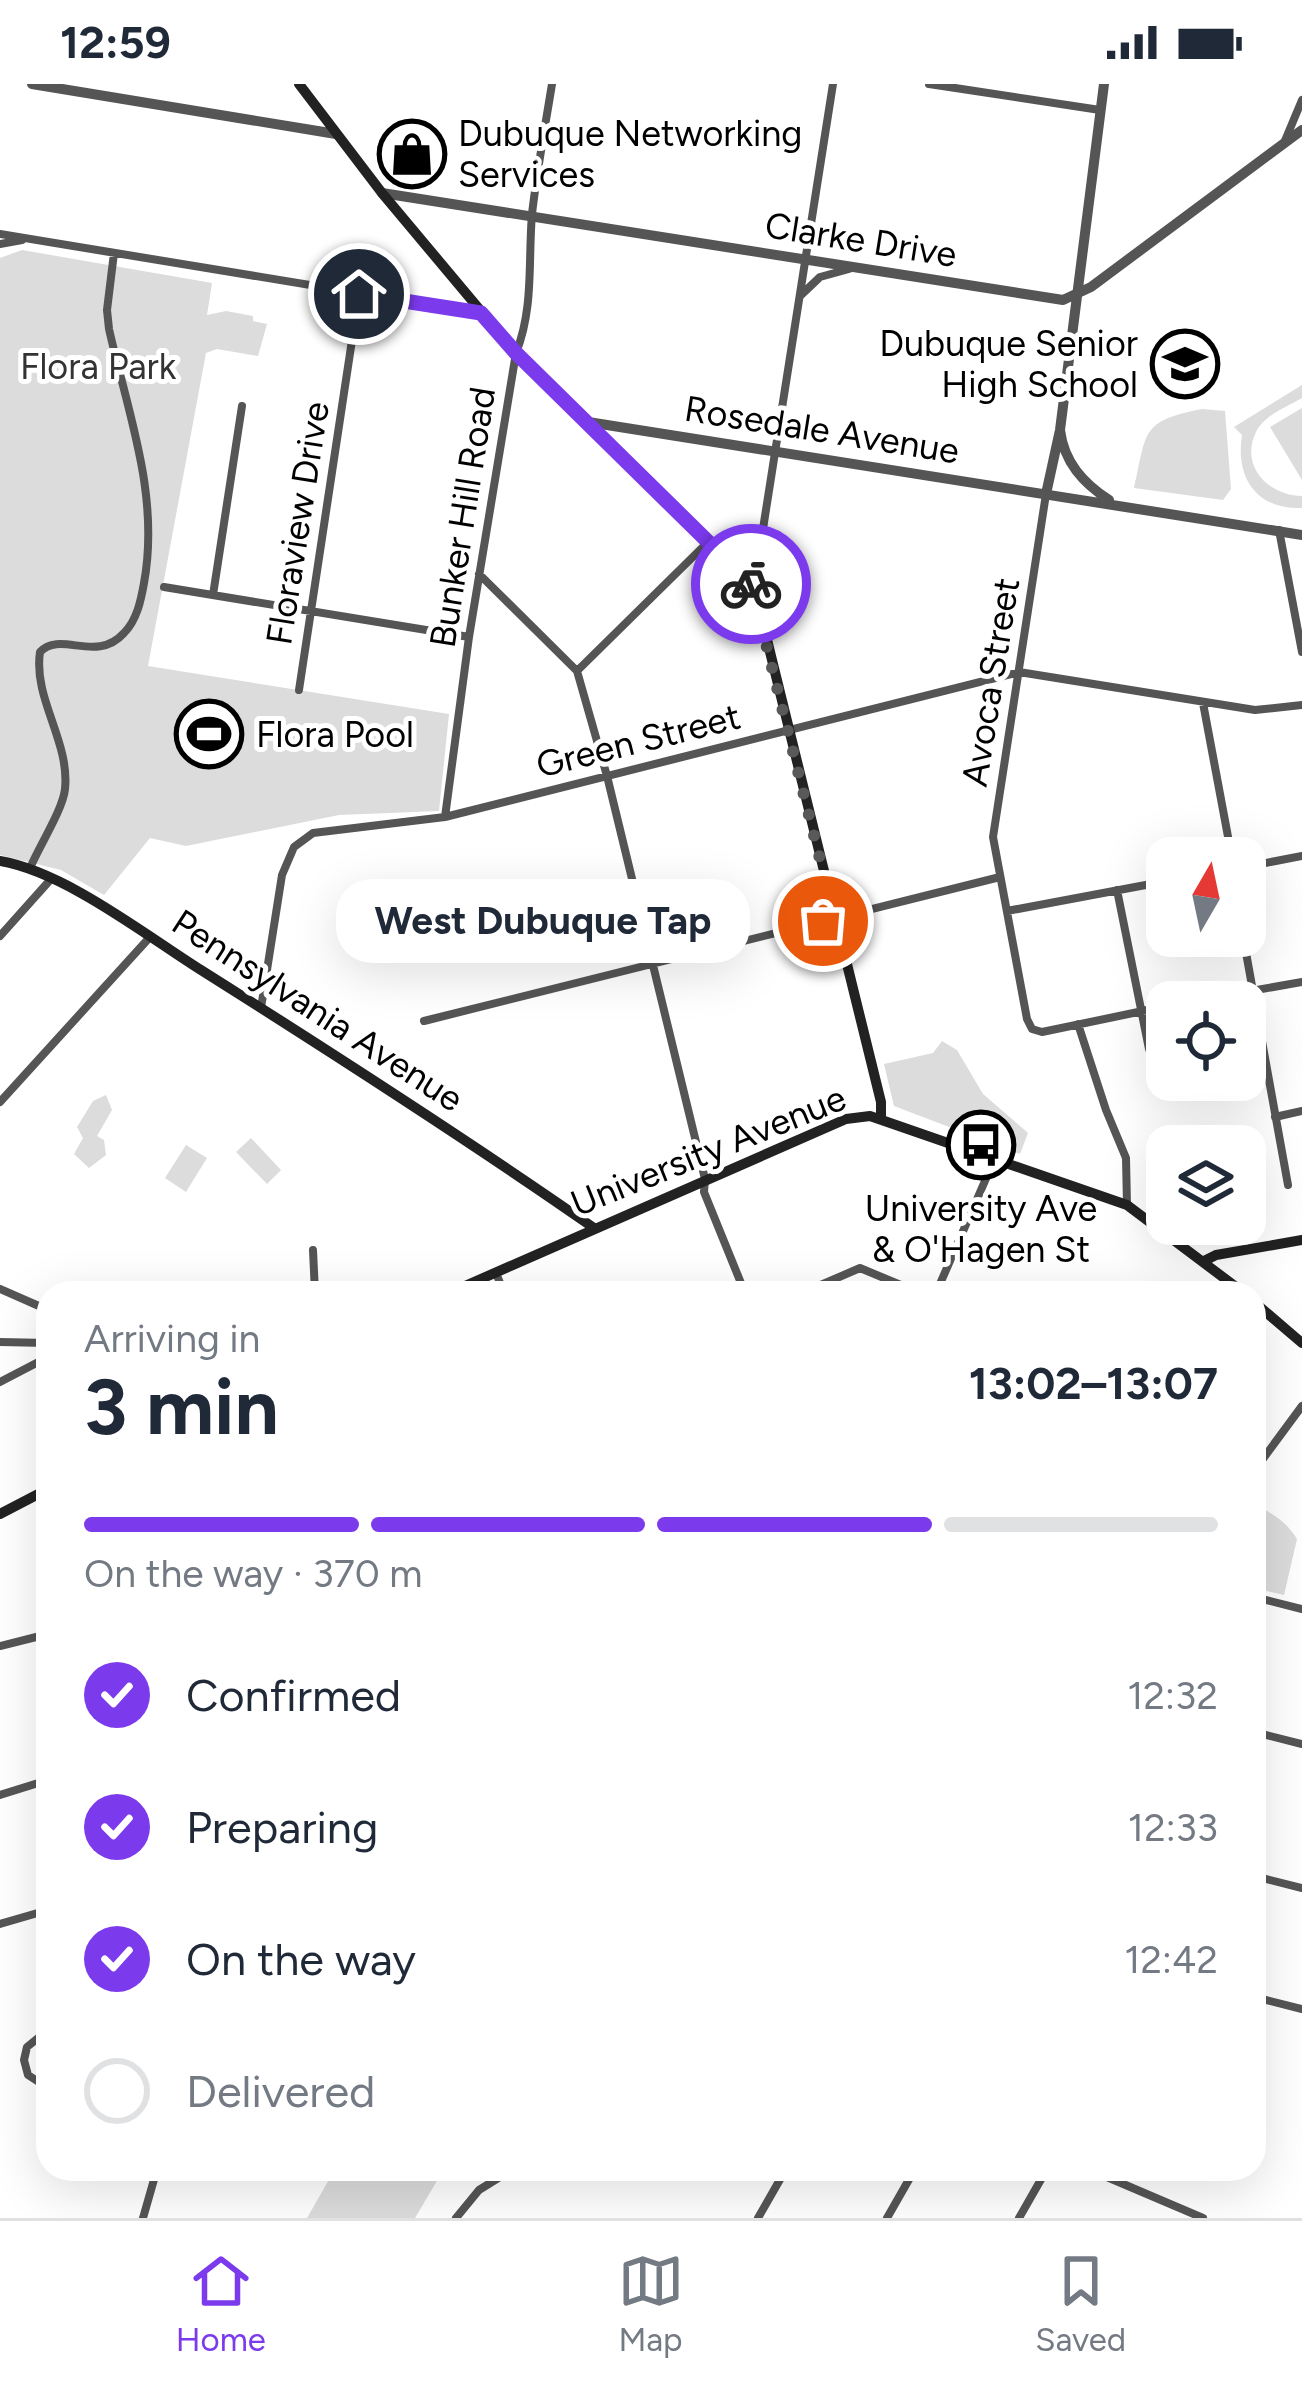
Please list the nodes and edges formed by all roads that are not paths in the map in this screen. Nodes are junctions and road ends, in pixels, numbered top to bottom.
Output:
1 (32, 84) edge
2 (298, 84) edge
3 (552, 84) edge
4 (833, 84) edge
5 (928, 84) edge
6 (1104, 84) edge
7 (1302, 100) edge
8 (1100, 110) junction
9 (1302, 130) edge
10 (336, 134) junction
11 (1284, 143) junction
12 (382, 193) junction
13 (532, 217) junction
14 (0, 234) edge
15 (29, 238) junction
16 (0, 244) edge
17 (115, 253) junction
18 (805, 261) junction
19 (851, 269) junction
20 (359, 294) junction
21 (1077, 294) junction
22 (800, 297) junction
23 (481, 313) junction
24 (516, 353) junction
25 (242, 406) dead end
26 (589, 422) junction
27 (1060, 430) junction
28 (775, 452) junction
29 (1046, 494) junction
30 (1117, 505) junction
31 (1279, 530) junction
32 (1302, 535) edge
33 (708, 542) junction
34 (479, 574) junction
35 (164, 587) dead end
36 (754, 587) junction
37 (213, 595) junction
38 (311, 611) junction
39 (469, 637) junction
40 (1302, 652) edge
41 (577, 670) junction
42 (1019, 672) junction
43 (299, 690) dead end
44 (1203, 703) junction
45 (1302, 705) edge
46 (790, 729) junction
47 (607, 776) junction
48 (445, 817) junction
49 (1228, 837) edge
50 (1302, 856) edge
51 (0, 860) edge
52 (1266, 862) edge
53 (31, 866) junction
54 (1000, 877) junction
55 (52, 878) junction
56 (1146, 885) edge
57 (1118, 890) junction
58 (1007, 910) junction
59 (835, 919) junction
60 (0, 936) edge
61 (150, 937) junction
62 (652, 965) junction
63 (1302, 982) edge
64 (1266, 988) edge
65 (261, 1008) junction
66 (1146, 1009) edge
67 (1142, 1010) junction
68 (424, 1021) dead end
69 (1078, 1024) junction
70 (1146, 1032) edge
71 (1266, 1070) edge
72 (0, 1102) edge
73 (1302, 1111) edge
74 (1275, 1117) junction
75 (881, 1119) junction
76 (995, 1158) junction
77 (705, 1179) junction
78 (1288, 1185) dead end
79 (1127, 1205) junction
80 (594, 1228) junction
81 (1302, 1240) edge
82 (313, 1250) dead end
83 (1204, 1261) junction
84 (496, 1273) junction
85 (314, 1281) edge
86 (477, 1281) edge
87 (499, 1281) edge
88 (740, 1281) edge
89 (830, 1281) edge
90 (891, 1281) edge
91 (942, 1281) edge
92 (1229, 1281) edge
93 (0, 1289) edge
94 (36, 1305) edge
95 (1266, 1312) edge
96 (0, 1342) edge
97 (1302, 1342) edge
98 (36, 1343) edge
99 (36, 1363) edge
100 (0, 1382) edge
101 (1302, 1406) edge
102 (1266, 1455) edge
103 (36, 1495) edge
104 (0, 1514) edge
105 (1266, 1600) edge
106 (1302, 1609) edge
107 (36, 1637) edge
108 (0, 1646) edge
109 (1266, 1735) edge
110 (1302, 1744) edge
111 (36, 1784) edge
112 (0, 1795) edge
113 (1266, 1879) edge
114 (1302, 1888) edge
115 (36, 1914) edge
116 (0, 1924) edge
117 (1266, 2000) edge
118 (1302, 2009) edge
119 (36, 2039) edge
120 (36, 2080) edge
121 (154, 2181) edge
122 (494, 2181) edge
123 (779, 2181) edge
124 (908, 2181) edge
125 (1040, 2181) edge
126 (1114, 2181) edge
127 (1185, 2214) edge
128 (143, 2218) edge
129 (456, 2218) edge
130 (758, 2218) edge
131 (887, 2218) edge
132 (1019, 2218) edge
133 (1203, 2218) edge

1 - 10 street
2 - 10 main road
3 - 13 street, Bunker Hill Road
4 - 18 street
5 - 8 street
6 - 8 street
7 - 11 street
8 - 21 street
9 - 11 street
10 - 12 main road
11 - 21 street
12 - 13 street, Clarke Drive
12 - 23 main road
13 - 18 street, Clarke Drive
13 - 24 street, Bunker Hill Road
14 - 15 street
15 - 16 street
15 - 17 street
17 - 20 street
17 - 53 street
18 - 19 street, Clarke Drive
18 - 22 street
19 - 21 street, Clarke Drive
19 - 22 street
20 - 23 street
20 - 38 street, Floraview Drive
21 - 27 street
22 - 28 street
23 - 24 main road
24 - 26 main road
24 - 34 street, Bunker Hill Road
25 - 37 street
26 - 28 street, Rosedale Avenue
26 - 33 main road
27 - 29 street
27 - 30 street
28 - 29 street, Rosedale Avenue
28 - 36 street
29 - 30 street, Rosedale Avenue
29 - 42 street, Avoca Street
30 - 31 street, Rosedale Avenue
31 - 32 street, Rosedale Avenue
31 - 40 street
33 - 36 main road
33 - 41 street
34 - 39 street, Bunker Hill Road
34 - 41 street
35 - 37 street
36 - 46 main road
37 - 38 street
38 - 39 street
38 - 43 street, Floraview Drive
39 - 48 street, Bunker Hill Road
41 - 47 street
42 - 44 street, Green Street
42 - 46 street, Green Street
42 - 54 street, Avoca Street
44 - 45 street, Green Street
44 - 49 street
46 - 47 street, Green Street
46 - 59 main road
47 - 48 street, Green Street
47 - 62 street
48 - 65 street, Green Street
50 - 52 street
51 - 53 main road, Pennsylvania Avenue
53 - 55 main road, Pennsylvania Avenue
54 - 58 street, Avoca Street
54 - 59 street
55 - 60 street
55 - 61 main road, Pennsylvania Avenue
56 - 57 street
57 - 58 street
57 - 67 street
58 - 69 street, Avoca Street
59 - 62 street
59 - 75 main road
61 - 65 main road, Pennsylvania Avenue
61 - 72 street
62 - 68 street
62 - 77 street
63 - 64 street
65 - 80 main road, Pennsylvania Avenue
66 - 67 street
67 - 69 street
67 - 70 street
69 - 79 street
71 - 74 street
73 - 74 street
74 - 78 street
75 - 76 main road, University Avenue
75 - 77 main road, University Avenue
76 - 79 main road, University Avenue
76 - 91 street
77 - 80 main road, University Avenue
77 - 88 street
79 - 83 main road, University Avenue
80 - 84 main road, University Avenue
81 - 83 main road
82 - 85 street
83 - 92 main road, University Avenue
84 - 86 main road, University Avenue
84 - 87 street
89 - 90 street
93 - 94 street
95 - 97 main road
96 - 98 street
99 - 100 street
101 - 102 street
103 - 104 main road
105 - 106 street
107 - 108 street
109 - 110 street
111 - 112 street
113 - 114 street
115 - 116 street
117 - 118 street
119 - 120 street
121 - 128 street
122 - 129 street
123 - 130 street
124 - 131 street
125 - 132 street
126 - 127 street
127 - 133 street

